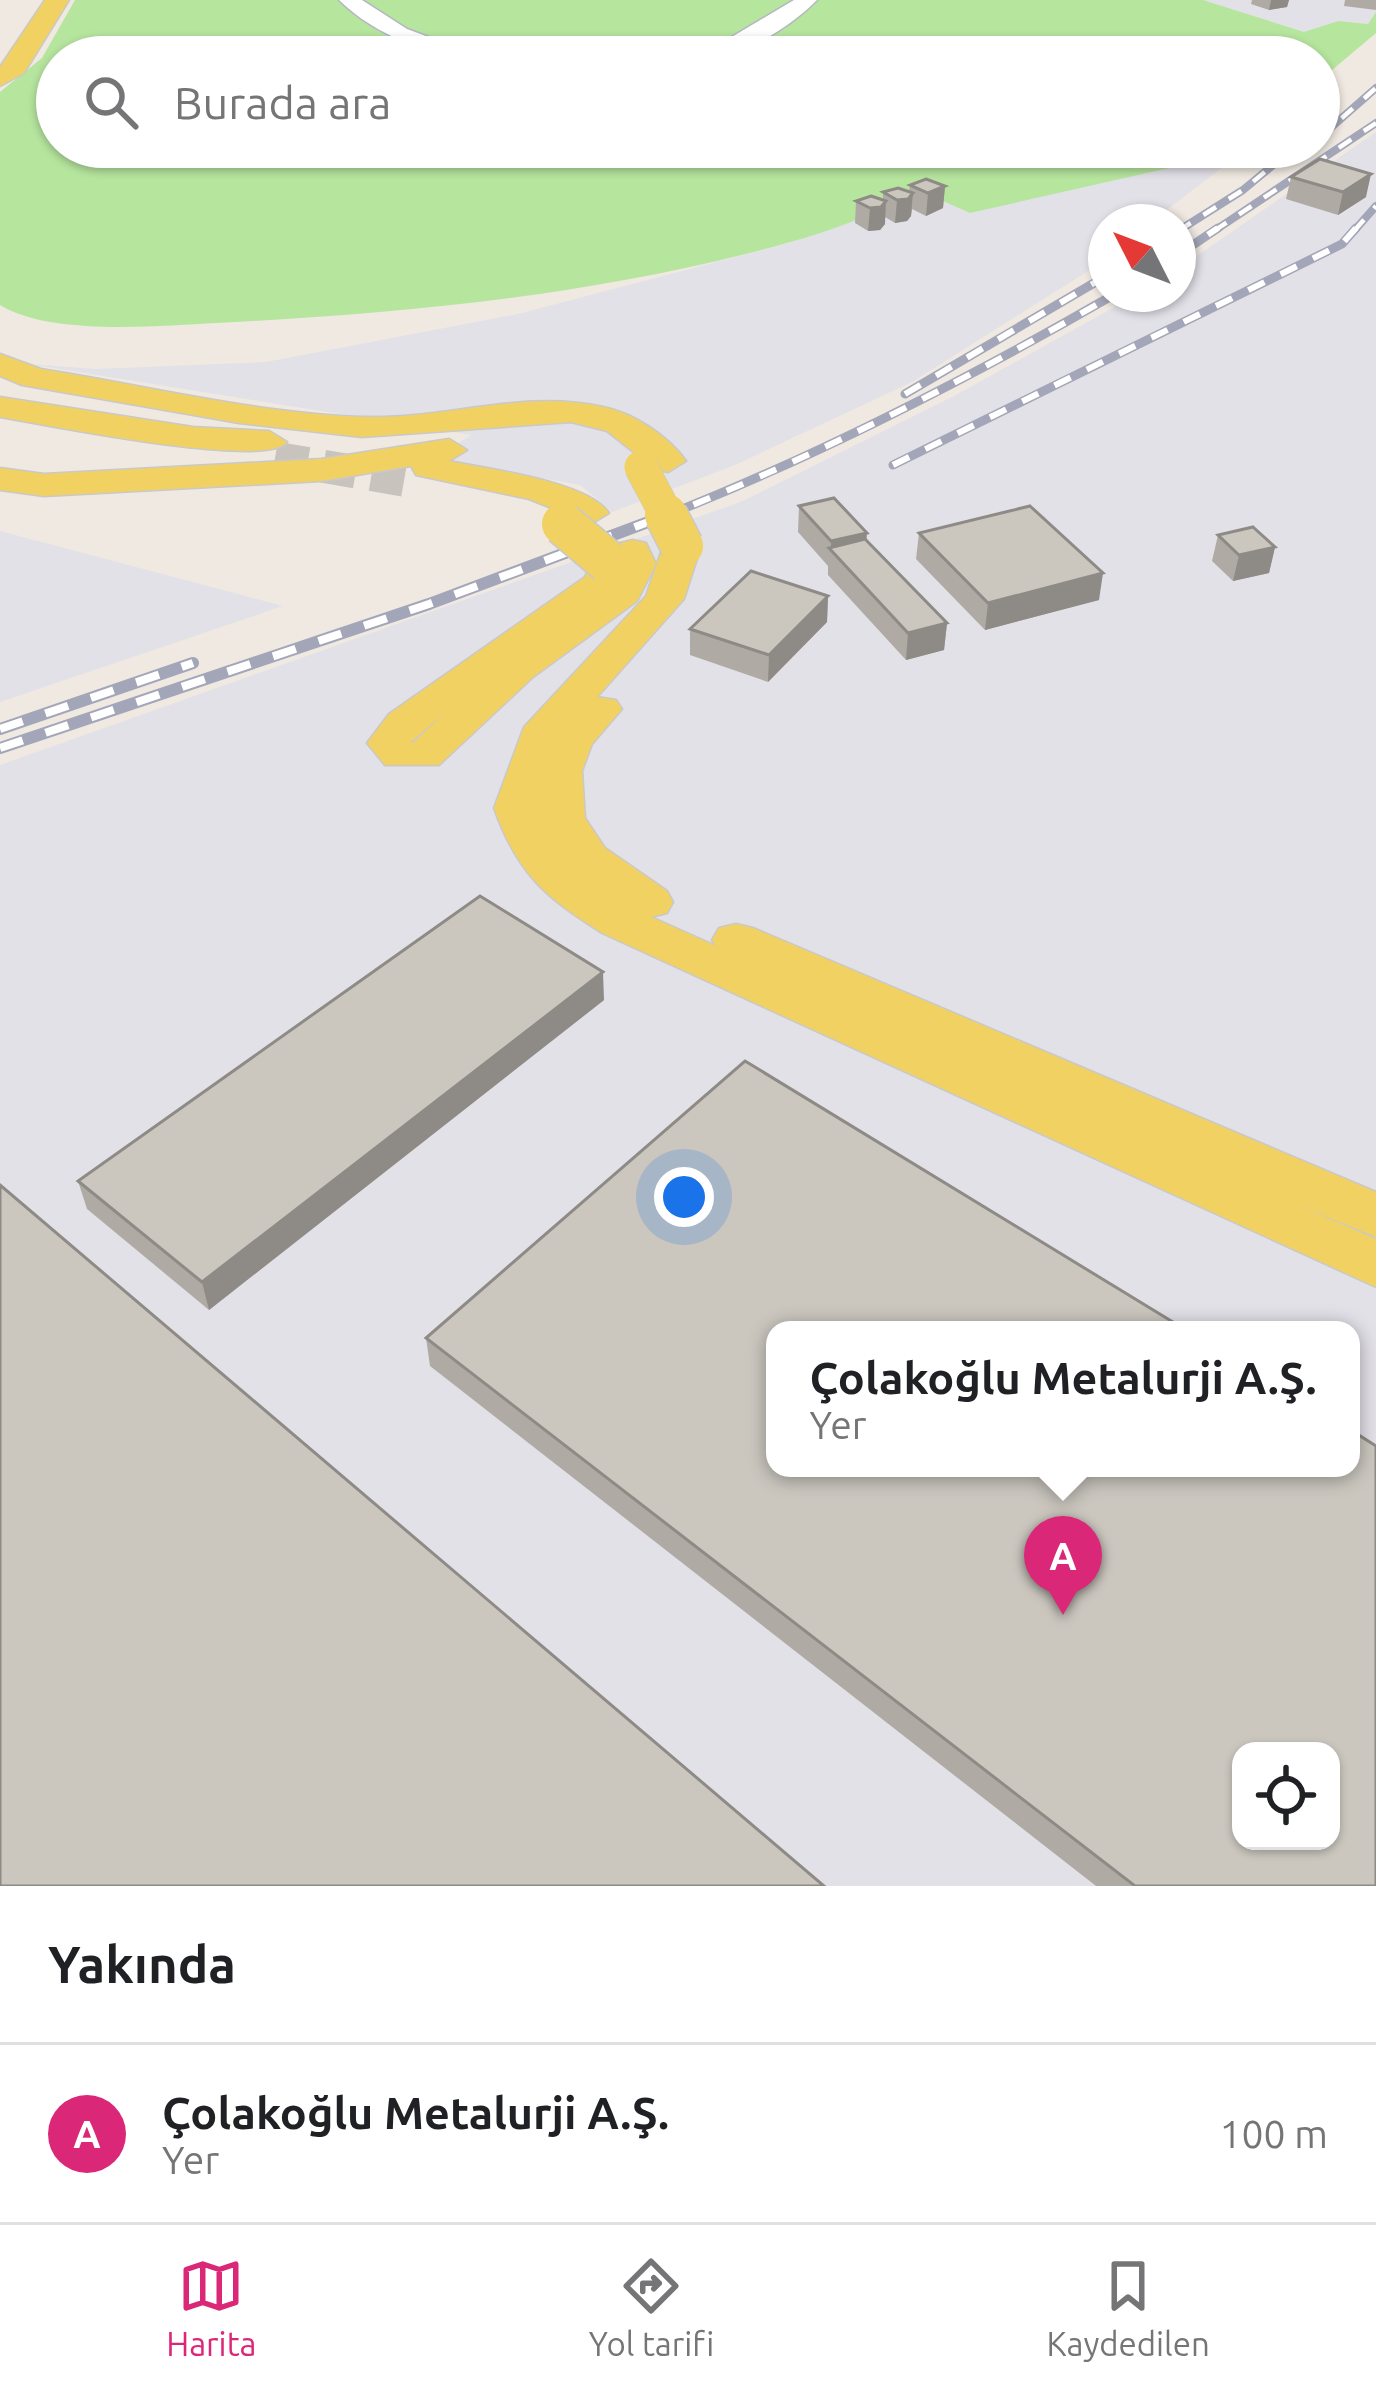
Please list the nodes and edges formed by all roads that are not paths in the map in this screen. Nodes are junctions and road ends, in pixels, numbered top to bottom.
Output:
1 (28, 0) edge
2 (57, 0) edge
3 (349, 0) edge
4 (807, 0) edge
5 (406, 36) edge
6 (753, 36) edge
7 (0, 42) edge
8 (0, 77) edge
9 (0, 364) edge
10 (0, 406) edge
11 (0, 446) edge
12 (654, 464) junction
13 (419, 474) tunnel mouth
14 (0, 479) edge
15 (621, 556) junction
16 (550, 844) junction
17 (1376, 1215) edge
18 (1376, 1264) edge

1 - 7 main road
2 - 8 main road
3 - 5 street
4 - 6 street
9 - 12 main road
10 - 11 main road
12 - 14 main road
12 - 16 main road, bridge
13 - 15 main road, bridge
15 - 15 main road
16 - 17 main road
16 - 18 main road

